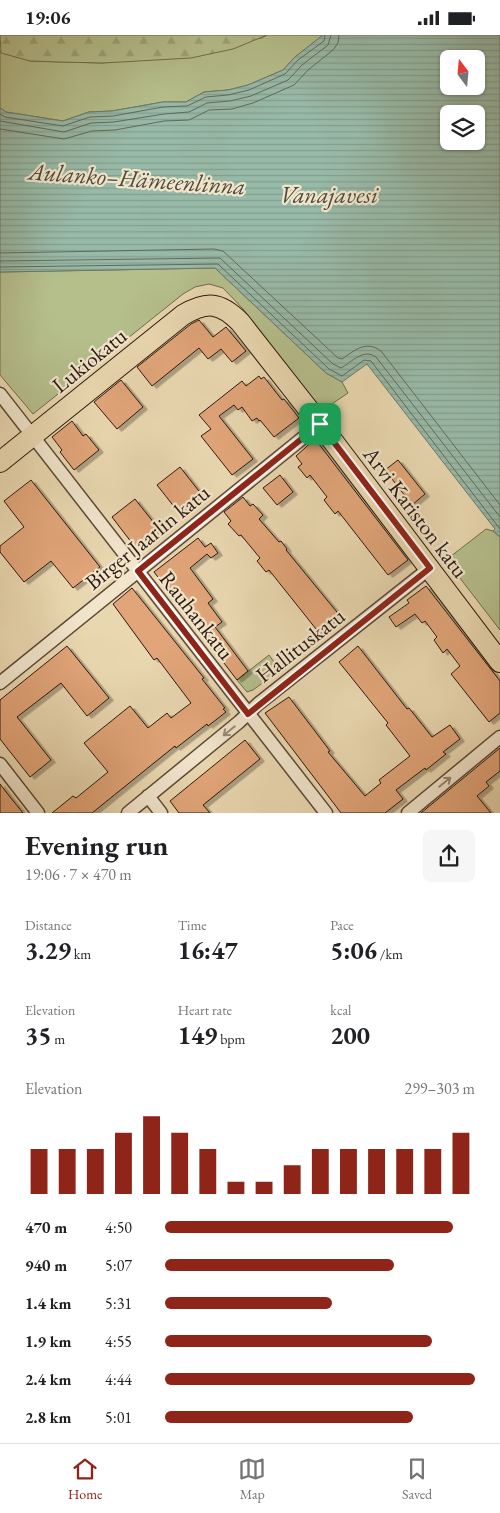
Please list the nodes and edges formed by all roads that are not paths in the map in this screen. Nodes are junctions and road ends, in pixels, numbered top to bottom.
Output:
1 (214, 305) joint
2 (0, 394) edge
3 (320, 424) junction
4 (34, 436) junction
5 (0, 463) edge
6 (430, 568) junction
7 (138, 571) junction
8 (500, 662) edge
9 (0, 683) edge
10 (248, 714) junction
11 (500, 737) edge
12 (0, 764) edge
13 (148, 796) junction
14 (38, 813) edge
15 (128, 813) edge
16 (161, 813) edge
17 (326, 813) edge
18 (408, 813) edge

1 - 3 main road, Arvi Kariston katu
1 - 4 main road, Lukiokatu
2 - 4 street, Rauhankatu
3 - 6 main road, Arvi Kariston katu
3 - 7 street, Birger Jaarlin katu
4 - 5 main road, Lukiokatu
4 - 7 street, Rauhankatu
6 - 8 main road, Arvi Kariston katu
6 - 10 street, Hallituskatu
7 - 9 street, Birger Jaarlin katu
7 - 10 street, Rauhankatu
10 -> 13 street, Hallituskatu
10 - 17 street, Rauhankatu
18 -> 11 street
12 - 14 street
13 - 15 street, Hallituskatu
13 - 16 street

